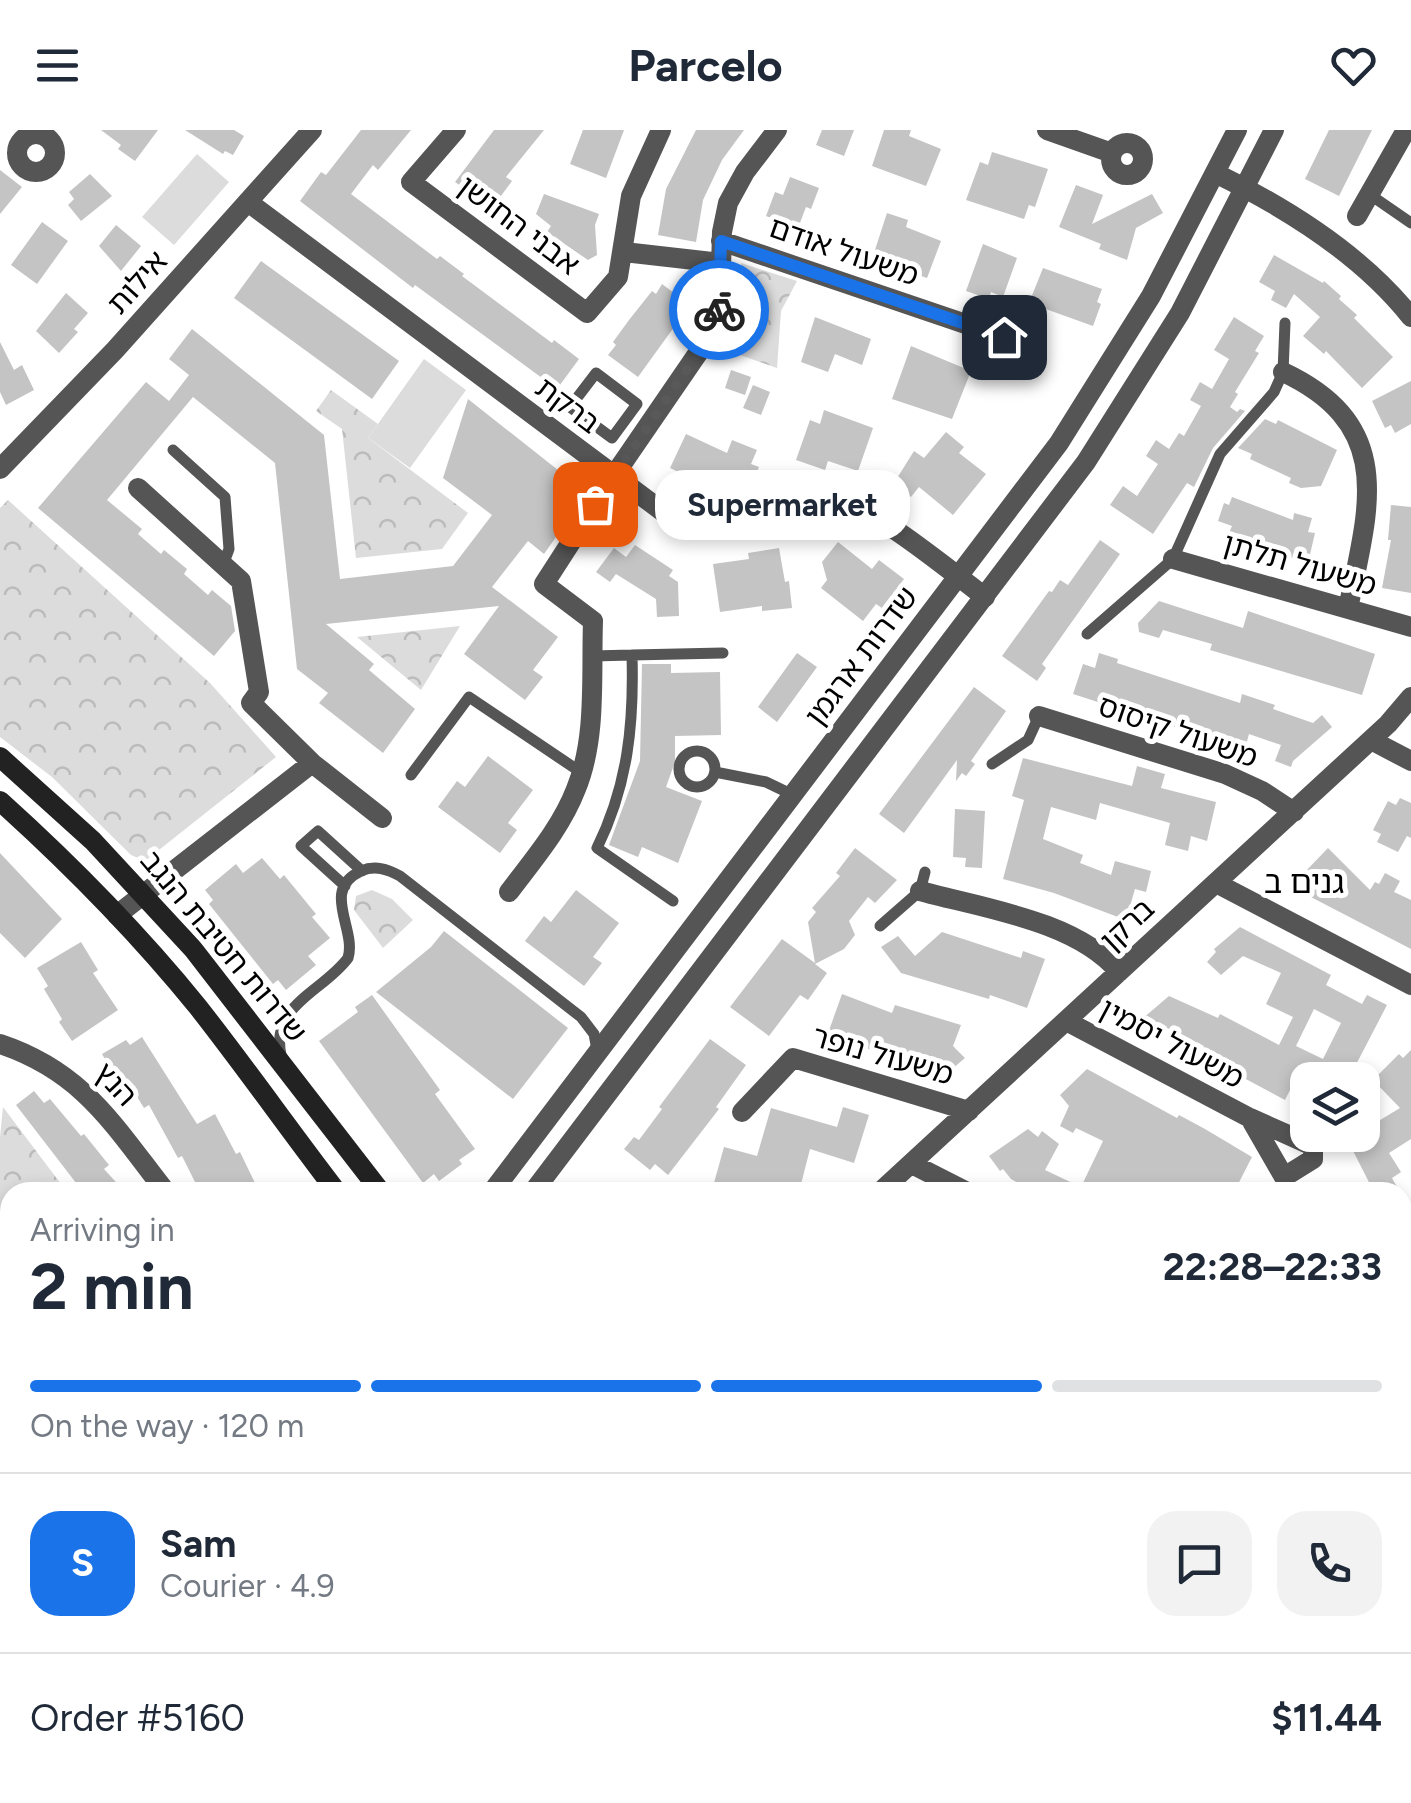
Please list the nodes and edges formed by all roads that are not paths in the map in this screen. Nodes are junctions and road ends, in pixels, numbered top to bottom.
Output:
1 (312, 130) edge
2 (456, 130) edge
3 (661, 130) edge
4 (777, 130) edge
5 (1048, 130) edge
6 (1237, 130) edge
7 (1274, 130) edge
8 (1406, 130) edge
9 (1112, 153) dead end
10 (1215, 173) junction
11 (1245, 188) junction
12 (1369, 194) junction
13 (248, 202) junction
14 (1357, 216) dead end
15 (1411, 224) edge
16 (721, 241) junction
17 (624, 252) junction
18 (721, 263) junction
19 (1411, 316) edge
20 (1285, 323) dead end
21 (1004, 337) dead end
22 (1283, 372) junction
23 (586, 419) junction
24 (568, 442) junction
25 (173, 450) dead end
26 (2, 464) edge
27 (612, 477) junction
28 (138, 488) dead end
29 (1173, 559) junction
30 (223, 564) junction
31 (958, 577) junction
32 (985, 597) junction
33 (1348, 609) junction
34 (1411, 627) edge
35 (1087, 634) dead end
36 (723, 653) dead end
37 (632, 655) junction
38 (592, 656) junction
39 (1411, 697) edge
40 (1039, 716) joint
41 (1371, 740) junction
42 (0, 757) edge
43 (1411, 761) edge
44 (312, 763) junction
45 (992, 764) dead end
46 (716, 772) dead end
47 (582, 773) junction
48 (410, 775) dead end
49 (793, 795) junction
50 (0, 802) edge
51 (1294, 812) junction
52 (382, 818) dead end
53 (362, 871) junction
54 (922, 882) joint
55 (1216, 883) junction
56 (345, 886) junction
57 (509, 892) dead end
58 (144, 894) junction
59 (672, 901) dead end
60 (117, 914) junction
61 (880, 926) dead end
62 (1119, 972) junction
63 (1411, 985) edge
64 (1066, 1021) junction
65 (0, 1044) edge
66 (598, 1052) junction
67 (284, 1063) junction
68 (969, 1111) junction
69 (742, 1112) dead end
70 (1250, 1118) dead end
71 (912, 1164) junction
72 (158, 1182) edge
73 (329, 1182) edge
74 (373, 1182) edge
75 (500, 1182) edge
76 (542, 1182) edge
77 (891, 1182) edge
78 (947, 1182) edge

1 - 13 street, אילות
2 - 17 street, אבני החושן
3 - 17 street
4 - 16 street
5 - 9 street
6 - 10 street, שדרות ארגמן
7 - 11 street, שדרות ארגמן
8 - 12 street
10 - 11 street
10 - 31 street, שדרות ארגמן
11 - 19 street
11 - 32 street, שדרות ארגמן
12 - 14 street
12 - 15 lane
13 - 24 street, ברקת
13 - 26 street, אילות
16 - 18 street
16 - 21 street, משעול אודם
17 - 18 street
18 - 27 street
20 - 22 lane
22 - 29 lane
22 - 33 street
23 - 23 lane
23 - 24 lane
24 - 27 street, ברקת
25 - 30 lane
27 - 31 street, ברקת
27 - 38 street
28 - 30 street
29 - 33 street, משעול תלתן
29 - 35 lane
30 - 44 street
31 - 32 street, ברקת
31 - 49 street, שדרות ארגמן
32 - 76 street, שדרות ארגמן
33 - 34 street, משעול תלתן
36 - 37 lane
37 - 38 lane
37 - 59 lane
38 - 47 street
39 - 41 street, ברקן
40 - 45 lane
40 - 51 street, משעול קיסוס
41 - 43 street
41 - 51 street, ברקן
42 - 58 main road, שדרות חטיבת הנגב
44 - 52 street
44 - 58 street
46 - 49 lane
47 - 48 lane
47 - 57 street
49 - 66 street, שדרות ארגמן
50 - 60 main road, שדרות חטיבת הנגב
51 - 55 street, ברקן
53 - 56 lane
53 - 56 lane
53 - 66 lane
54 - 61 lane
54 - 62 street
55 - 62 street, ברקן
55 - 63 street
56 - 67 lane
58 - 60 street
58 - 67 main road, שדרות חטיבת הנגב
60 - 73 main road, שדרות חטיבת הנגב
62 - 64 street, ברקן
64 - 68 street, ברקן
64 - 70 street, משעול יסמין
65 - 72 street, הנץ
66 - 75 street, שדרות ארגמן
67 - 74 main road, שדרות חטיבת הנגב
68 - 69 street, משעול נופר
68 - 71 street, ברקן
71 - 77 street, ברקן
71 - 78 street

